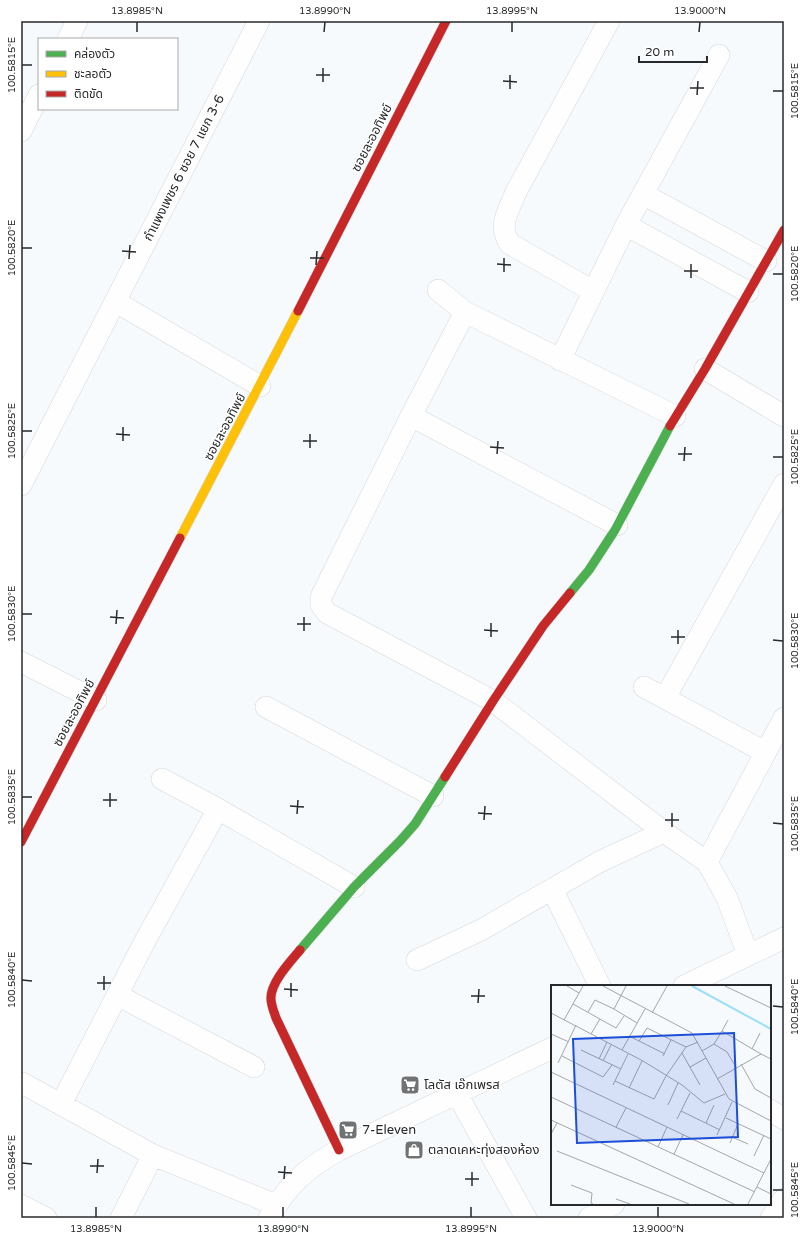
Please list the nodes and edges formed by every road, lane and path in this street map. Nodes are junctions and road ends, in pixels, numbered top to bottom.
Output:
1 (77, 21) edge
2 (259, 21) edge
3 (446, 21) edge
4 (609, 21) edge
5 (68, 38) edge
6 (719, 55) dead end
7 (38, 97) edge
8 (21, 131) edge
9 (643, 194) junction
10 (626, 225) junction
11 (784, 230) edge
12 (766, 261) junction
13 (438, 290) dead end
14 (593, 291) junction
15 (748, 292) junction
16 (116, 302) junction
17 (465, 312) junction
18 (560, 360) junction
19 (705, 369) junction
20 (260, 386) junction
21 (411, 416) junction
22 (676, 416) junction
23 (784, 416) edge
24 (784, 484) edge
25 (21, 485) edge
26 (777, 513) edge
27 (617, 525) junction
28 (21, 662) edge
29 (644, 687) dead end
30 (664, 698) junction
31 (96, 700) junction
32 (493, 701) junction
33 (266, 707) dead end
34 (784, 718) edge
35 (765, 752) junction
36 (162, 779) dead end
37 (433, 796) junction
38 (218, 809) junction
39 (26, 817) edge
40 (664, 832) junction
41 (21, 842) edge
42 (707, 862) junction
43 (354, 887) junction
44 (552, 889) junction
45 (784, 938) edge
46 (748, 955) junction
47 (416, 960) dead end
48 (600, 985) edge
49 (686, 985) edge
50 (117, 994) junction
51 (551, 1048) edge
52 (254, 1067) dead end
53 (22, 1083) dead end
54 (457, 1094) junction
55 (61, 1104) junction
56 (771, 1111) edge
57 (784, 1119) edge
58 (339, 1150) junction
59 (153, 1155) junction
60 (784, 1200) edge
61 (21, 1205) edge
62 (612, 1205) edge
63 (273, 1211) edge
64 (46, 1218) edge
65 (121, 1218) edge
66 (526, 1218) edge
67 (589, 1218) edge
68 (771, 1218) edge

1 - 5 street
2 - 16 street, กำแพงเพชร 6 ซอย 7 แยก 3-6
3 - 20 street, ซอยละออทิพย์
4 - 14 street
6 - 9 street
7 - 8 street
9 - 10 street
9 - 12 street
10 - 14 street
10 - 15 street
11 - 12 street
12 - 15 street
13 - 17 street
14 - 18 street
15 - 19 street
16 - 20 street
16 - 25 street, กำแพงเพชร 6 ซอย 7 แยก 3-6
17 - 18 street
17 - 21 street
18 - 22 street
19 - 22 street
19 - 23 street
20 - 31 street, ซอยละออทิพย์
21 - 27 street
21 - 32 street
22 - 27 street
24 - 26 street
26 - 30 street
27 - 32 street
28 - 31 street
29 - 30 street
30 - 35 street
31 - 39 street, ซอยละออทิพย์
32 - 37 street
32 - 40 street
33 - 37 street
34 - 35 street
35 - 42 street
36 - 38 street
37 - 43 street
38 - 43 street
38 - 50 street
39 - 41 street, ซอยละออทิพย์
40 - 42 street
40 - 44 street
42 - 46 street
43 - 58 street
44 - 47 street
44 - 48 street
45 - 46 street
46 - 49 street
50 - 52 street
50 - 55 street
51 - 54 street
53 - 55 street
54 - 58 street
54 - 66 street
55 - 59 street
56 - 57 street
58 - 63 street
59 - 63 street
59 - 65 street
60 - 68 street
61 - 64 street
62 - 67 street

